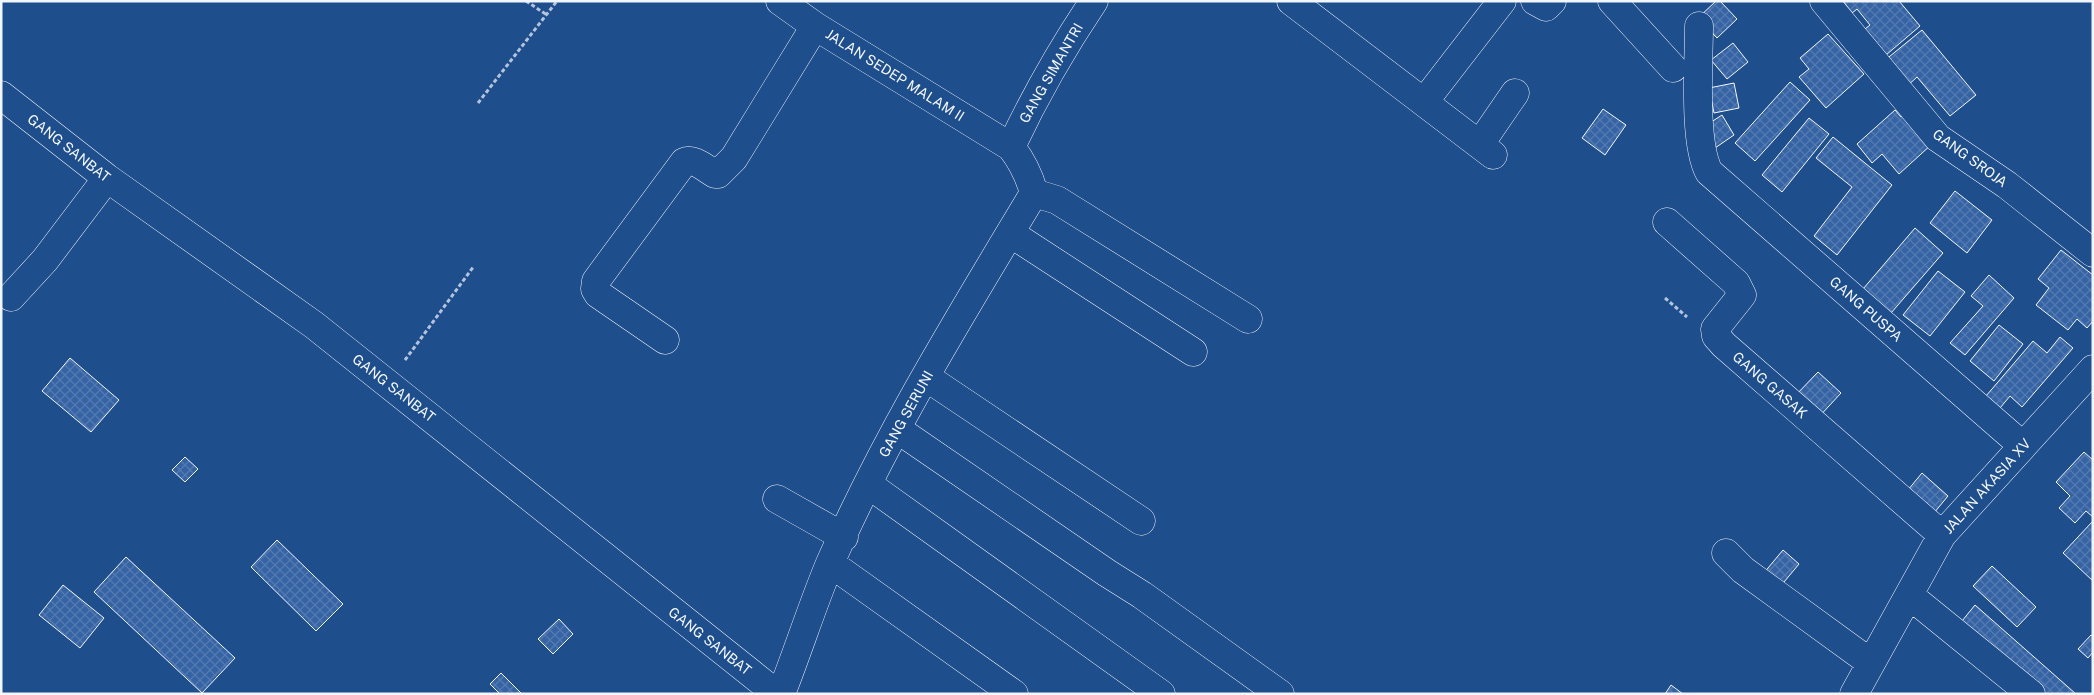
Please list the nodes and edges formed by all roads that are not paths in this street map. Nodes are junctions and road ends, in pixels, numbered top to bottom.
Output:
1 (780, 1) edge
2 (1094, 1) edge
3 (1291, 1) edge
4 (1502, 1) edge
5 (1535, 1) edge
6 (1552, 1) edge
7 (1612, 1) edge
8 (1824, 1) edge
9 (815, 26) junction
10 (1699, 26) dead end
11 (1673, 68) dead end
12 (1515, 93) dead end
13 (1, 95) edge
14 (1424, 102) junction
15 (1011, 147) junction
16 (107, 178) junction
17 (1034, 193) junction
18 (1667, 222) dead end
19 (1010, 233) junction
20 (2093, 253) edge
21 (11, 297) dead end
22 (1248, 319) dead end
23 (665, 340) dead end
24 (1193, 352) dead end
25 (2093, 369) edge
26 (926, 377) junction
27 (897, 428) junction
28 (2023, 446) junction
29 (869, 485) junction
30 (776, 499) dead end
31 (1141, 521) dead end
32 (1942, 535) junction
33 (844, 537) junction
34 (1726, 553) dead end
35 (830, 563) junction
36 (1909, 595) junction
37 (1871, 663) junction
38 (779, 694) edge
39 (1014, 694) edge
40 (1161, 694) edge
41 (1280, 694) edge
42 (1854, 694) edge
43 (2031, 694) edge

1 - 9 street, JALAN SEDEP MALAM II
2 - 15 street, GANG SIMANTRI
3 - 14 street
4 - 14 street
5 - 6 street
7 - 11 street
8 - 20 street, GANG SROJA
9 - 15 street, JALAN SEDEP MALAM II
9 - 23 street
10 - 28 street, GANG PUSPA
12 - 14 street
13 - 16 street, GANG SANBAT
15 - 17 street
16 - 21 street
16 - 38 street, GANG SANBAT
17 - 19 street, GANG SERUNI
17 - 22 street
18 - 32 street, GANG GASAK
19 - 24 street
19 - 26 street, GANG SERUNI
25 - 28 street, JALAN AKASIA XV
26 - 27 street, GANG SERUNI
26 - 31 street
27 - 29 street, GANG SERUNI
27 - 41 street
28 - 32 street, JALAN AKASIA XV
29 - 33 street, GANG SERUNI
29 - 40 street
30 - 33 street
32 - 36 street, JALAN AKASIA XV
33 - 35 street, GANG SERUNI
34 - 37 street
35 - 38 street, GANG SERUNI
35 - 39 street
36 - 37 street, JALAN AKASIA XV
36 - 43 street
37 - 42 street, JALAN AKASIA XV

